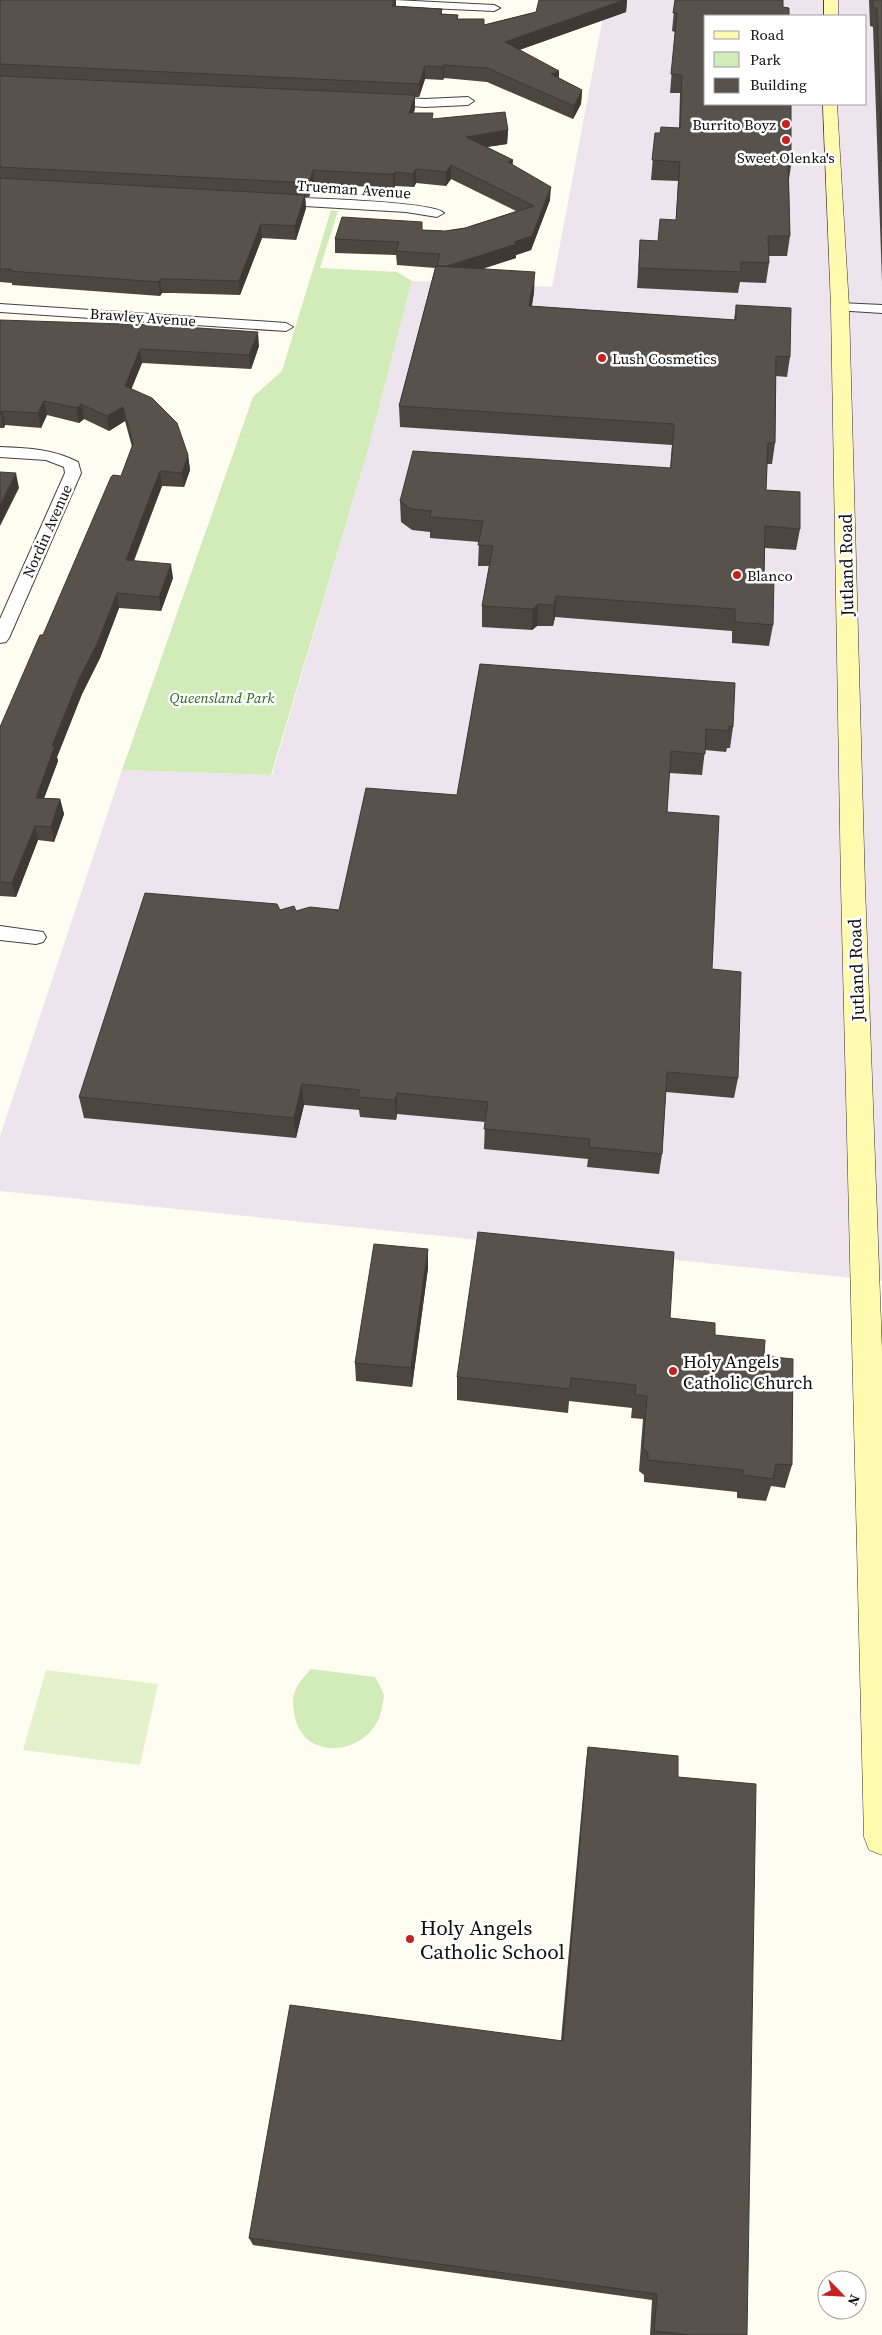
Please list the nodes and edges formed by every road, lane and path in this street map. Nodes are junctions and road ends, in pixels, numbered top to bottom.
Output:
1 (322, 0) edge
2 (831, 0) edge
3 (494, 8) dead end
4 (831, 15) edge
5 (371, 101) edge
6 (468, 101) dead end
7 (830, 105) edge
8 (265, 200) edge
9 (437, 213) dead end
10 (840, 307) junction
11 (0, 308) edge
12 (882, 309) edge
13 (286, 326) dead end
14 (0, 452) edge
15 (2, 629) edge
16 (0, 933) edge
17 (36, 937) dead end
18 (882, 1837) edge

1 - 3 street
2 - 4 street
5 - 6 street
7 - 10 street, Jutland Road
8 - 9 street, Trueman Avenue
10 - 12 street
10 - 18 street, Jutland Road
11 - 13 street, Brawley Avenue
14 - 15 street, Nordin Avenue
16 - 17 street

